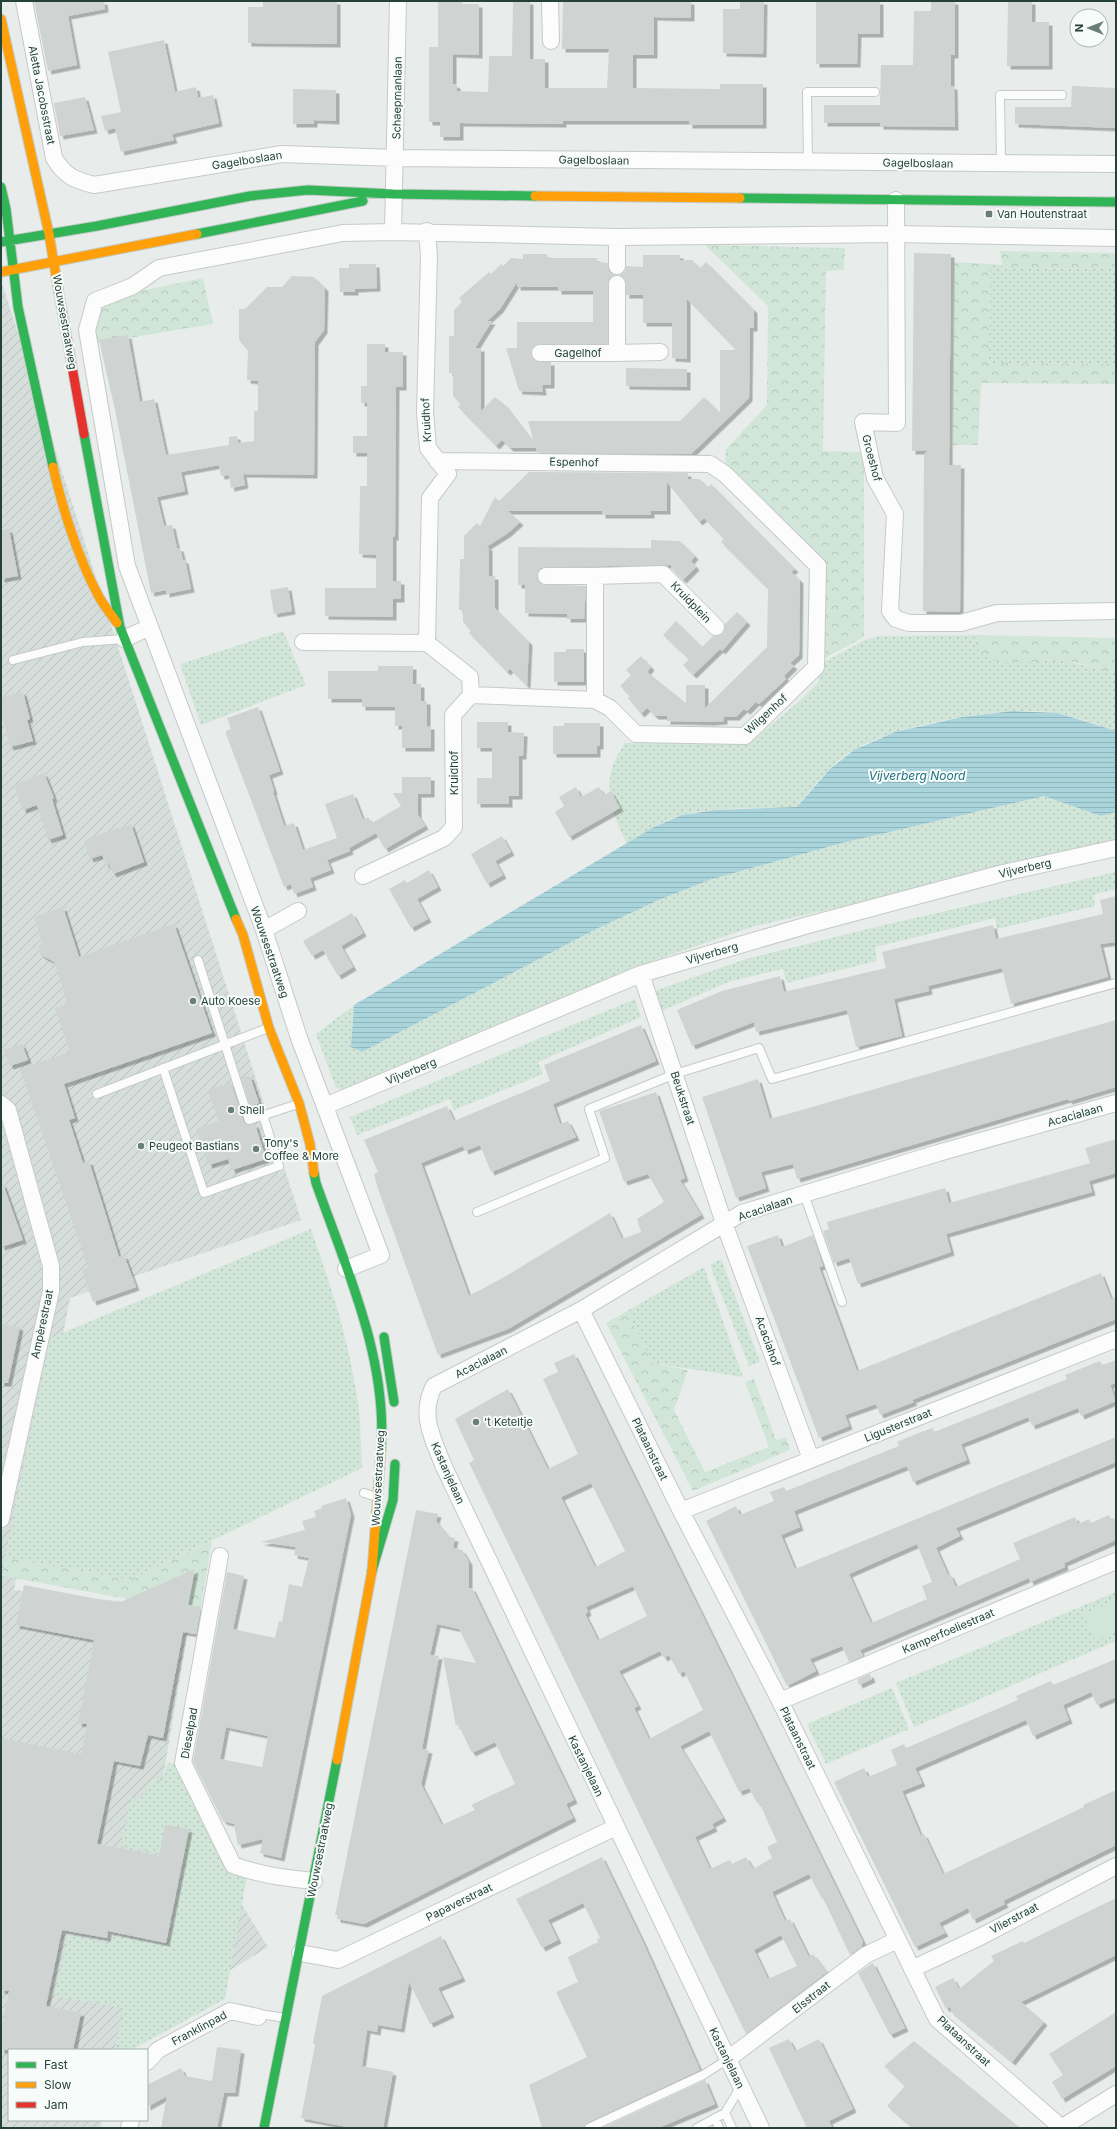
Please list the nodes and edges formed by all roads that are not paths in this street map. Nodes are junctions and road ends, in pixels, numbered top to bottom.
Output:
1 (24, 1) edge
2 (398, 1) edge
3 (550, 1) edge
4 (1, 20) edge
5 (551, 41) dead end
6 (875, 92) dead end
7 (1062, 95) dead end
8 (396, 158) junction
9 (808, 162) junction
10 (1001, 164) junction
11 (1116, 164) edge
12 (75, 180) joint
13 (1, 187) edge
14 (393, 194) junction
15 (896, 200) junction
16 (1116, 202) edge
17 (427, 231) junction
18 (393, 232) junction
19 (49, 234) junction
20 (896, 234) junction
21 (616, 237) junction
22 (1116, 238) edge
23 (5, 241) edge
24 (54, 262) junction
25 (617, 266) dead end
26 (12, 269) junction
27 (1, 272) edge
28 (617, 284) dead end
29 (660, 352) dead end
30 (540, 353) dead end
31 (617, 353) junction
32 (437, 461) junction
33 (710, 464) joint
34 (546, 576) dead end
35 (595, 576) junction
36 (1116, 611) edge
37 (150, 627) junction
38 (716, 627) dead end
39 (122, 633) junction
40 (303, 642) dead end
41 (427, 643) junction
42 (13, 660) dead end
43 (471, 695) junction
44 (595, 700) junction
45 (1116, 848) edge
46 (363, 876) dead end
47 (298, 911) dead end
48 (264, 930) junction
49 (198, 960) dead end
50 (641, 974) junction
51 (1116, 983) edge
52 (269, 1028) junction
53 (226, 1046) junction
54 (162, 1068) junction
55 (675, 1074) junction
56 (97, 1094) dead end
57 (299, 1103) junction
58 (1116, 1103) edge
59 (1, 1104) edge
60 (325, 1106) junction
61 (263, 1115) junction
62 (310, 1144) junction
63 (323, 1169) dead end
64 (804, 1194) junction
65 (477, 1212) dead end
66 (724, 1223) junction
67 (356, 1265) junction
68 (842, 1302) dead end
69 (581, 1310) junction
70 (380, 1328) dead end
71 (1116, 1339) edge
72 (428, 1399) joint
73 (395, 1412) dead end
74 (395, 1456) dead end
75 (811, 1460) junction
76 (5, 1478) edge
77 (364, 1493) dead end
78 (378, 1497) junction
79 (393, 1500) junction
80 (681, 1511) junction
81 (1, 1519) edge
82 (220, 1556) dead end
83 (1116, 1561) edge
84 (372, 1571) junction
85 (780, 1701) junction
86 (616, 1827) junction
87 (1116, 1866) edge
88 (314, 1881) junction
89 (898, 1940) junction
90 (300, 1953) junction
91 (912, 1968) junction
92 (259, 2016) joint
93 (286, 2018) junction
94 (728, 2059) junction
95 (148, 2061) edge
96 (741, 2086) junction
97 (1116, 2094) edge
98 (725, 2113) junction
99 (715, 2118) junction
100 (264, 2128) edge
101 (589, 2128) edge
102 (697, 2128) edge
103 (719, 2128) edge
104 (732, 2128) edge
105 (761, 2128) edge
106 (1062, 2128) edge

1 - 12 street, Aletta Jacobsstraat
2 - 8 street, Schaepmanlaan
3 - 5 street
4 - 19 main road, Wouwsestraatweg
6 - 9 lane
7 - 10 lane
8 - 9 street, Gagelboslaan
8 - 12 street, Gagelboslaan
8 - 14 street, Schaepmanlaan
9 - 10 street, Gagelboslaan
10 - 11 street, Gagelboslaan
13 - 23 main road, Wouwsestraatweg
14 - 15 main road
14 - 18 street
14 - 19 main road
14 - 24 main road
15 - 16 main road
15 - 20 street, Groeshof
17 - 18 street
17 - 21 street
17 - 32 street, Kruidhof
18 - 37 street, Wouwsestraatweg
19 - 23 main road
19 - 24 main road, Wouwsestraatweg
20 - 21 street
20 - 22 street
20 - 36 street, Groeshof
21 - 25 street
23 - 26 main road, Wouwsestraatweg
24 - 26 main road
24 - 39 main road, Wouwsestraatweg
26 - 27 main road
26 - 39 main road, Wouwsestraatweg
28 - 31 street, Gagelhof
29 - 31 street, Gagelhof
30 - 31 street, Gagelhof
32 - 33 street, Espenhof
32 - 41 street, Kruidhof
33 - 44 street, Wilgenhof
34 - 35 street, Kruidplein
35 - 38 street, Kruidplein
35 - 44 street
37 - 39 street
37 - 48 street, Wouwsestraatweg
39 - 42 lane
39 - 52 main road, Wouwsestraatweg
40 - 41 street
41 - 43 street
43 - 44 street, Wilgenhof
43 - 46 street, Kruidhof
45 - 50 street, Vijverberg
47 - 48 street
48 - 60 street, Wouwsestraatweg
49 - 53 lane
50 - 55 street, Beukstraat
50 - 60 street, Vijverberg
51 - 55 lane
52 - 53 lane
52 - 57 main road, Wouwsestraatweg
53 - 54 lane
53 - 61 lane
54 - 56 lane
54 - 61 lane
55 - 65 lane
55 - 66 street, Beukstraat
57 - 61 lane
57 - 62 main road, Wouwsestraatweg
58 - 64 street, Acacialaan
59 - 76 street, Ampèrestraat
60 - 67 street, Wouwsestraatweg
62 - 63 main road, Wouwsestraatweg
62 - 67 main road, Wouwsestraatweg
64 - 66 street, Acacialaan
64 - 68 lane
66 - 69 street, Acacialaan
66 - 75 street, Acaciahof
67 - 78 main road, Wouwsestraatweg
69 - 72 street, Acacialaan
69 - 80 street, Plataanstraat
70 - 73 main road
71 - 75 street, Ligusterstraat
72 - 86 street, Kastanjelaan
74 - 79 main road, Wouwsestraatweg
75 - 80 street, Ligusterstraat
76 - 81 street, Ampèrestraat
77 - 78 lane
78 - 79 lane
78 - 84 main road, Wouwsestraatweg
79 - 84 main road, Wouwsestraatweg
80 - 85 street, Plataanstraat
82 - 88 street, Dieselpad
83 - 85 street, Kamperfoeliestraat
84 - 88 main road, Wouwsestraatweg
85 - 89 street, Plataanstraat
86 - 90 street, Papaverstraat
86 - 94 street, Kastanjelaan
87 - 91 street, Vlierstraat
88 - 90 main road, Wouwsestraatweg
89 - 91 street, Plataanstraat
89 - 94 street, Elsstraat
90 - 93 main road, Wouwsestraatweg
91 - 106 street, Plataanstraat
92 - 93 lane
92 - 95 street, Franklinpad
93 - 100 main road, Wouwsestraatweg
94 - 96 street, Kastanjelaan
94 - 101 lane
96 - 98 lane
96 - 105 street, Kastanjelaan
97 - 106 street
98 - 99 lane
98 - 104 lane
99 - 102 lane
99 - 103 lane

